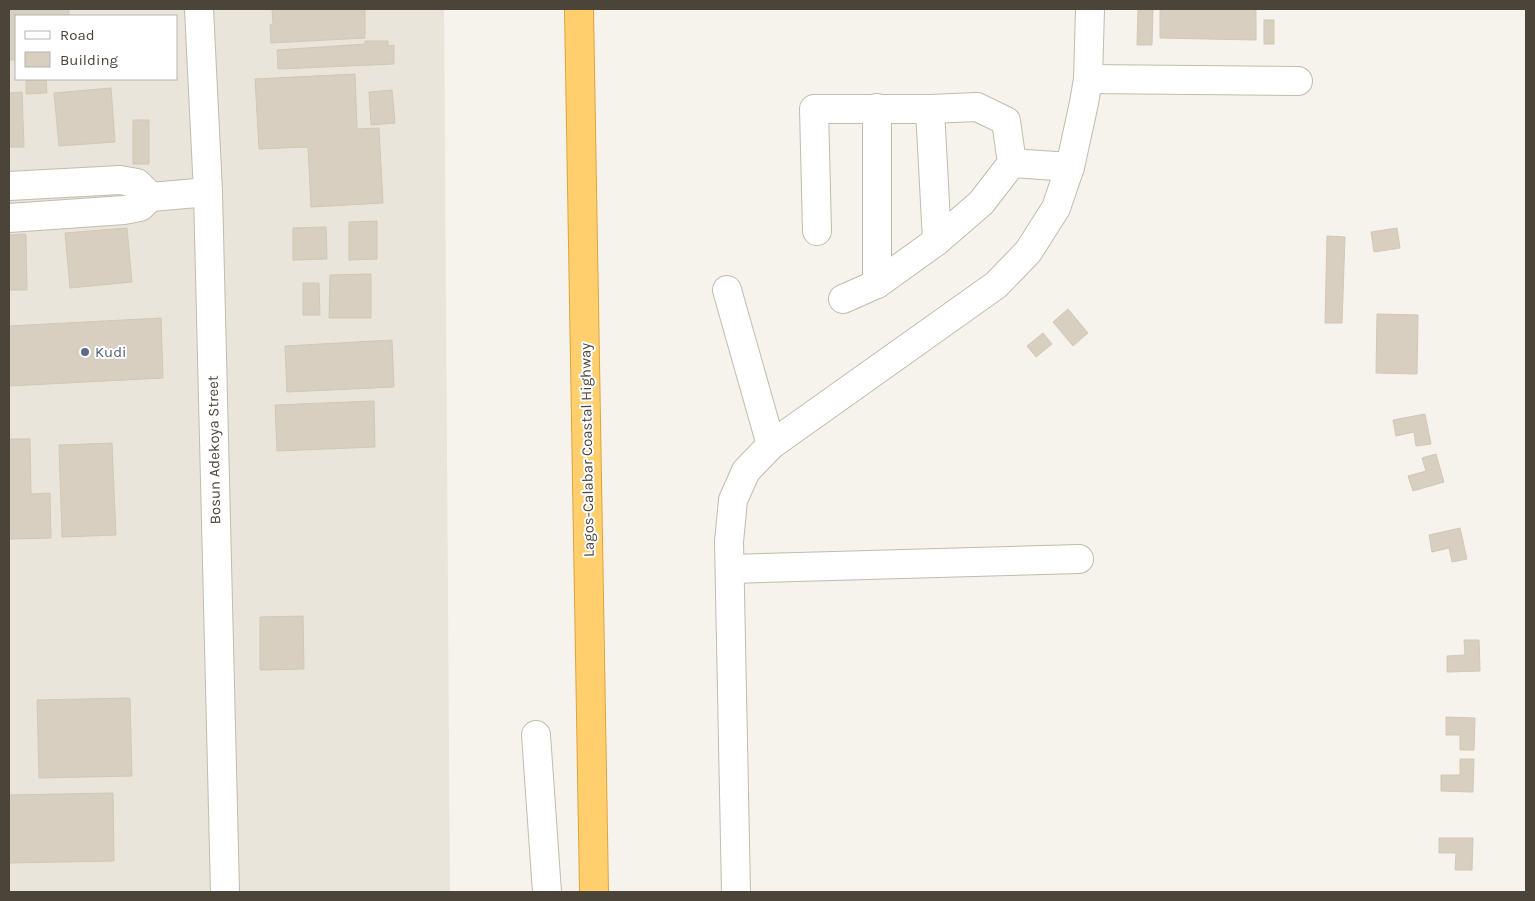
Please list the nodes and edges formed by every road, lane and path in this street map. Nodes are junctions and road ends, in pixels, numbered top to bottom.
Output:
1 (199, 9) edge
2 (579, 9) edge
3 (1090, 9) edge
4 (1088, 79) junction
5 (1298, 81) dead end
6 (877, 108) junction
7 (930, 109) junction
8 (1012, 163) junction
9 (1070, 167) junction
10 (54, 184) junction
11 (9, 186) edge
12 (208, 192) junction
13 (151, 197) junction
14 (55, 215) junction
15 (9, 218) edge
16 (817, 231) dead end
17 (937, 241) junction
18 (876, 284) junction
19 (727, 290) dead end
20 (842, 298) dead end
21 (771, 445) junction
22 (1079, 560) dead end
23 (730, 569) junction
24 (536, 735) dead end
25 (225, 892) edge
26 (547, 892) edge
27 (594, 892) edge
28 (736, 892) edge

1 - 12 street, Bosun Adekoya Street
2 - 27 highway, Lagos-Calabar Coastal Highway
3 - 4 street
4 - 5 street
4 - 9 street
6 - 7 street
6 - 16 street
6 - 18 street
7 - 8 street
7 - 17 street
8 - 9 street
8 - 17 street
9 - 21 street
10 - 11 street
10 - 13 street
10 - 14 street
12 - 13 street
12 - 25 street, Bosun Adekoya Street
13 - 14 street
14 - 15 street
17 - 18 street
18 - 20 street
19 - 21 street
21 - 23 street
22 - 23 street
23 - 28 street
24 - 26 street

